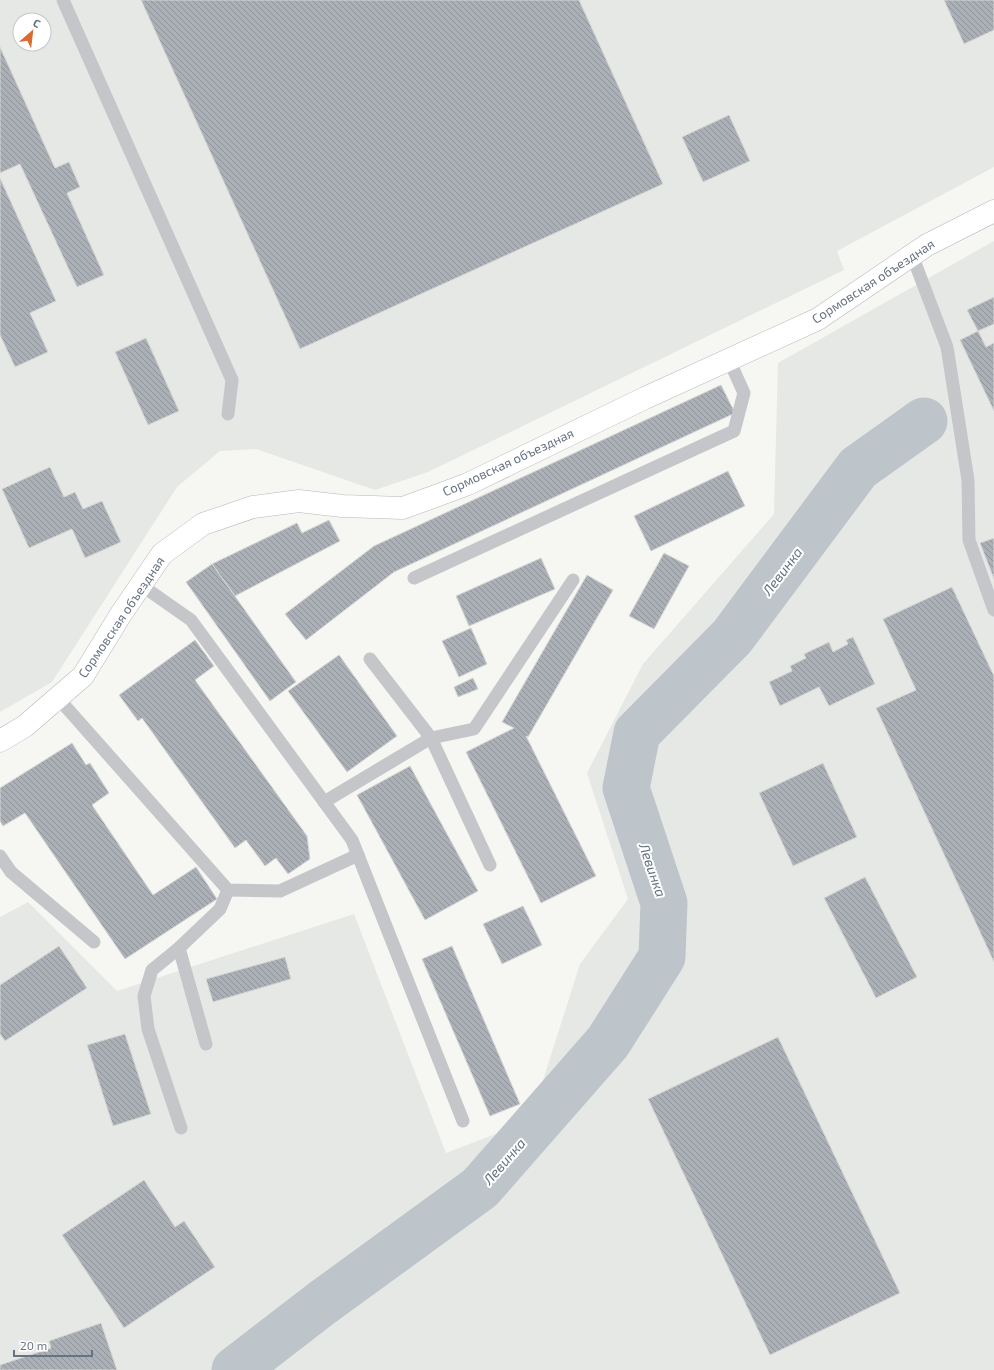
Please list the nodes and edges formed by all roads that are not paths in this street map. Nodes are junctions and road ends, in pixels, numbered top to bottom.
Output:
1 (63, 0) edge
2 (994, 211) edge
3 (912, 255) junction
4 (729, 360) junction
5 (228, 414) dead end
6 (414, 578) dead end
7 (573, 580) dead end
8 (141, 584) junction
9 (994, 610) edge
10 (370, 659) dead end
11 (58, 698) junction
12 (431, 738) junction
13 (0, 742) edge
14 (324, 802) junction
15 (358, 855) junction
16 (0, 856) edge
17 (490, 864) dead end
18 (228, 890) junction
19 (94, 942) dead end
20 (179, 948) junction
21 (206, 1044) dead end
22 (463, 1121) dead end
23 (181, 1128) dead end

1 - 5 lane
2 - 3 street, Сормовская объездная
3 - 4 street, Сормовская объездная
3 - 9 lane
4 - 6 lane
4 - 8 street, Сормовская объездная
7 - 12 lane
8 - 11 street, Сормовская объездная
8 - 14 lane
10 - 12 lane
11 - 13 street, Сормовская объездная
11 - 18 lane
12 - 14 lane
12 - 17 lane
14 - 15 lane
15 - 18 lane
15 - 22 lane
16 - 19 lane
18 - 20 lane
20 - 21 lane
20 - 23 lane

